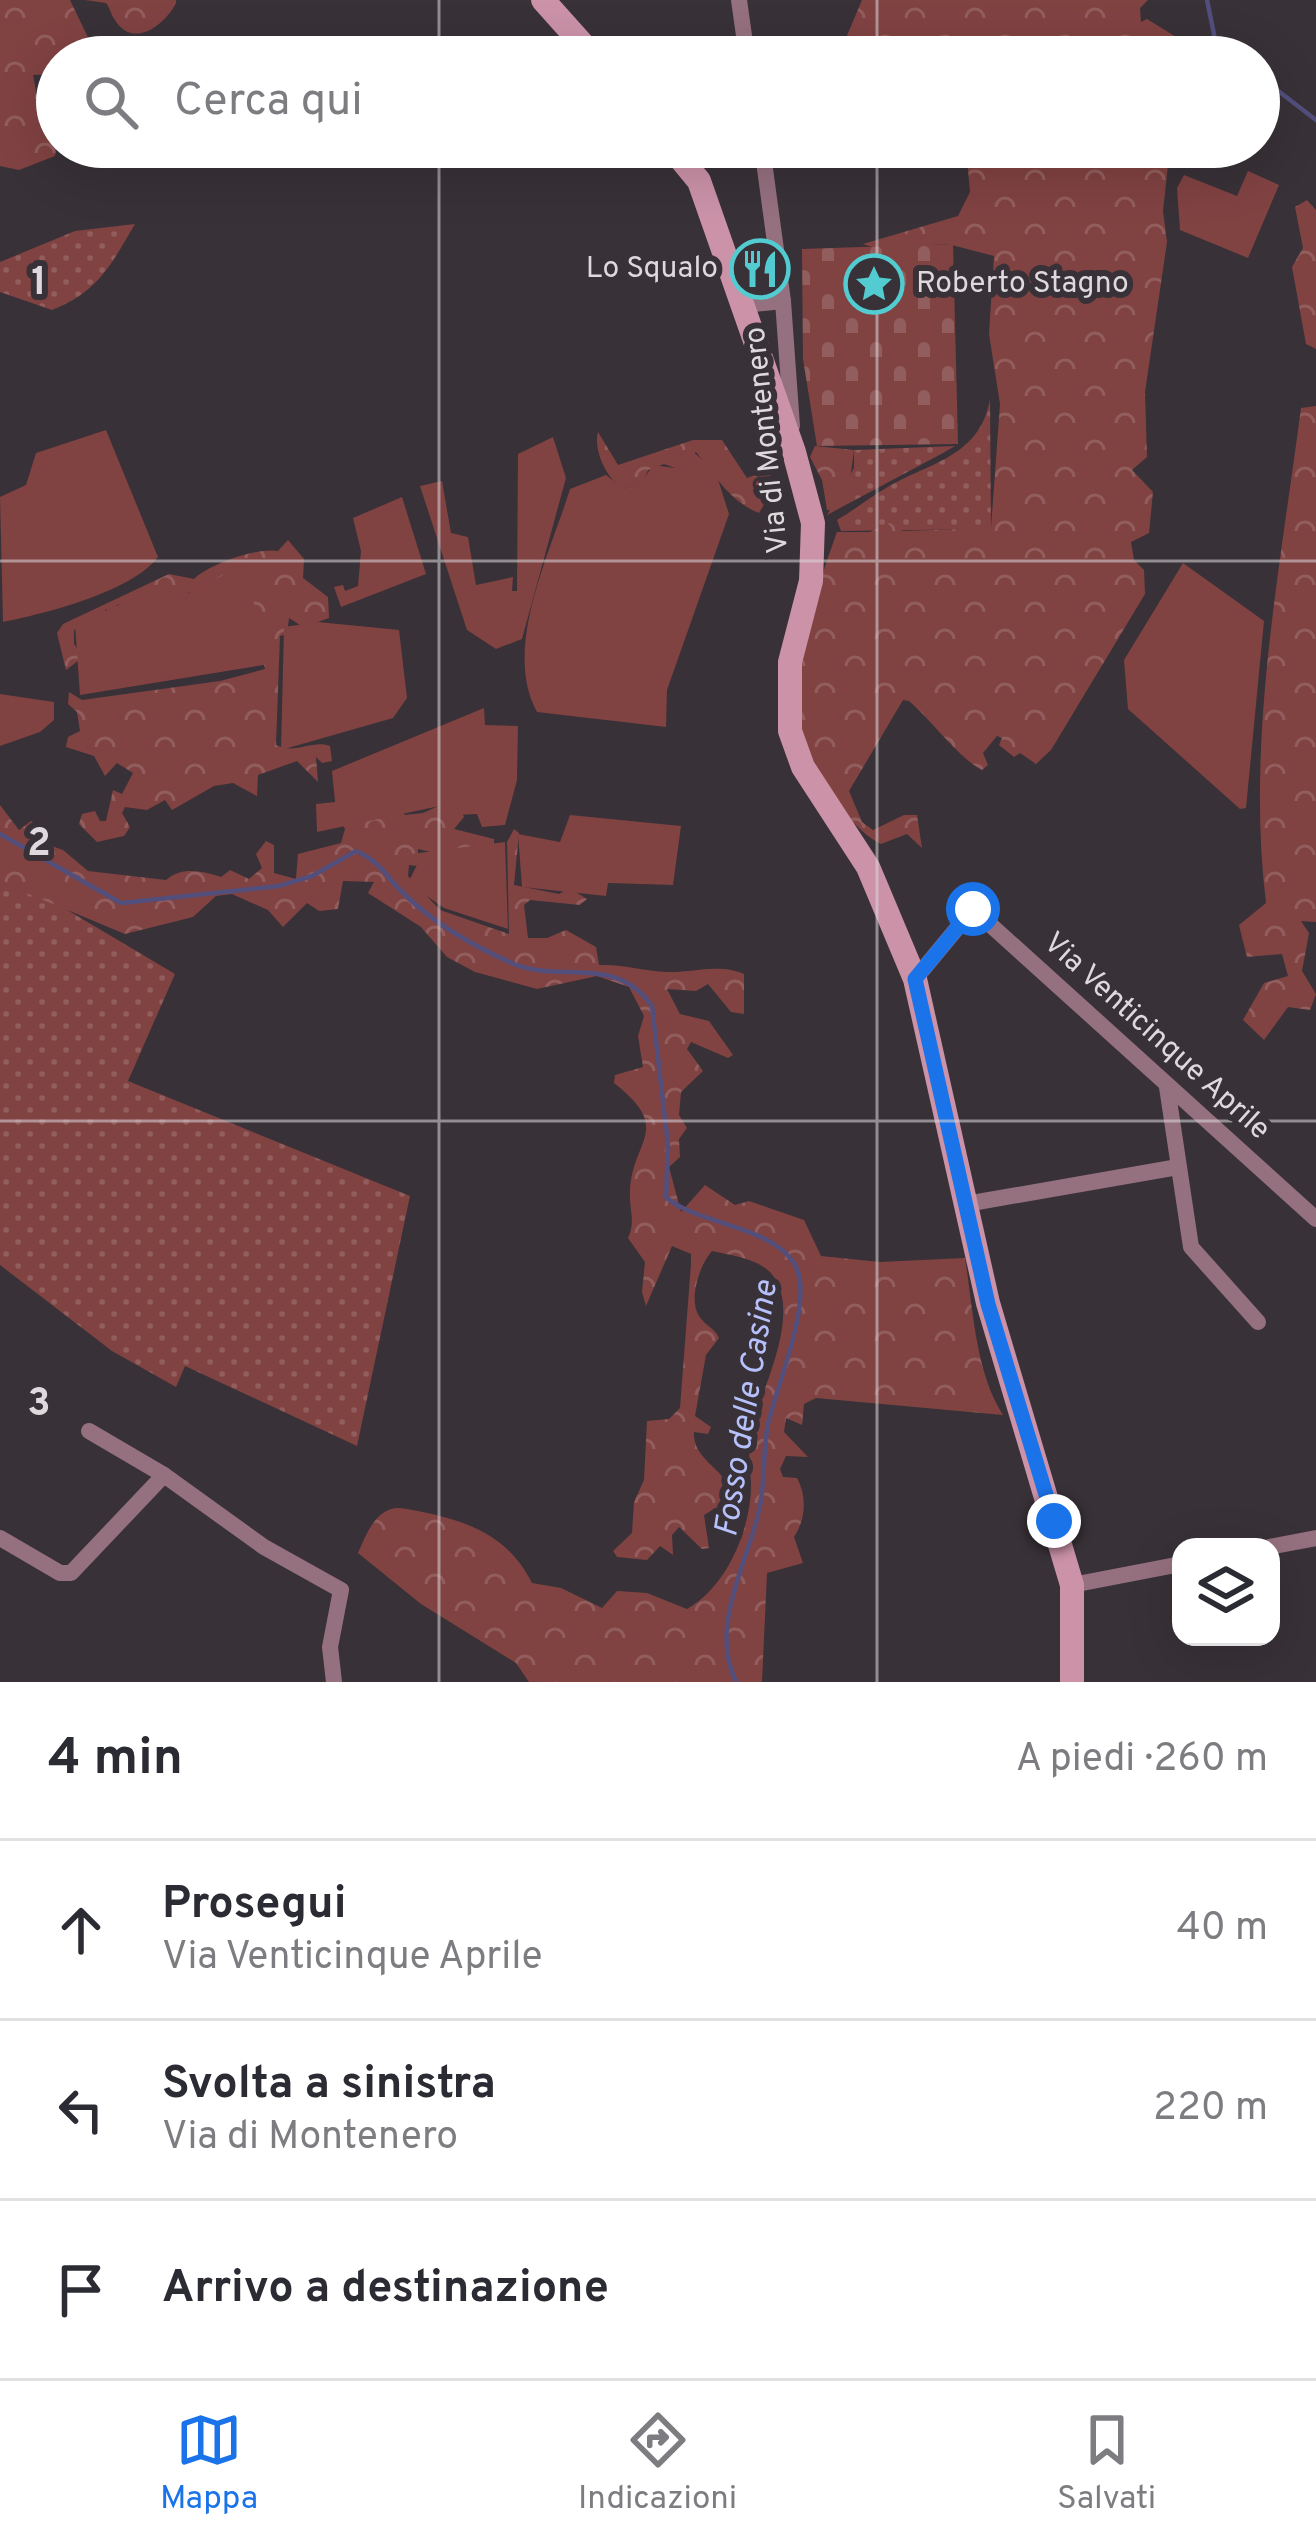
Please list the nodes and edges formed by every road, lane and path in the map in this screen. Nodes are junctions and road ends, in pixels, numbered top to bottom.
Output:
1 (543, 0) edge
2 (739, 0) edge
3 (575, 36) edge
4 (744, 36) edge
5 (688, 168) edge
6 (765, 168) edge
7 (783, 301) junction
8 (742, 305) junction
9 (794, 452) junction
10 (915, 979) junction
11 (1167, 1087) junction
12 (1178, 1167) junction
13 (966, 1204) junction
14 (1316, 1219) edge
15 (1258, 1322) dead end
16 (89, 1431) dead end
17 (164, 1474) junction
18 (0, 1538) edge
19 (1316, 1538) edge
20 (1280, 1545) edge
21 (1172, 1566) edge
22 (1072, 1585) junction
23 (334, 1682) edge
24 (1072, 1682) edge

1 - 3 street
2 - 4 street
5 - 8 street
6 - 7 street, Via di Montenero
7 - 8 street
7 - 9 street, Via di Montenero
8 - 9 street
9 - 10 street, Via di Montenero
10 - 11 street, Via Venticinque Aprile
10 - 13 street, Via di Montenero
11 - 12 street
11 - 14 street, Via Venticinque Aprile
12 - 13 street
12 - 15 street
13 - 22 street, Via di Montenero
16 - 17 street
17 - 18 street
17 - 23 street
19 - 20 street
21 - 22 street
22 - 24 street, Via di Montenero

